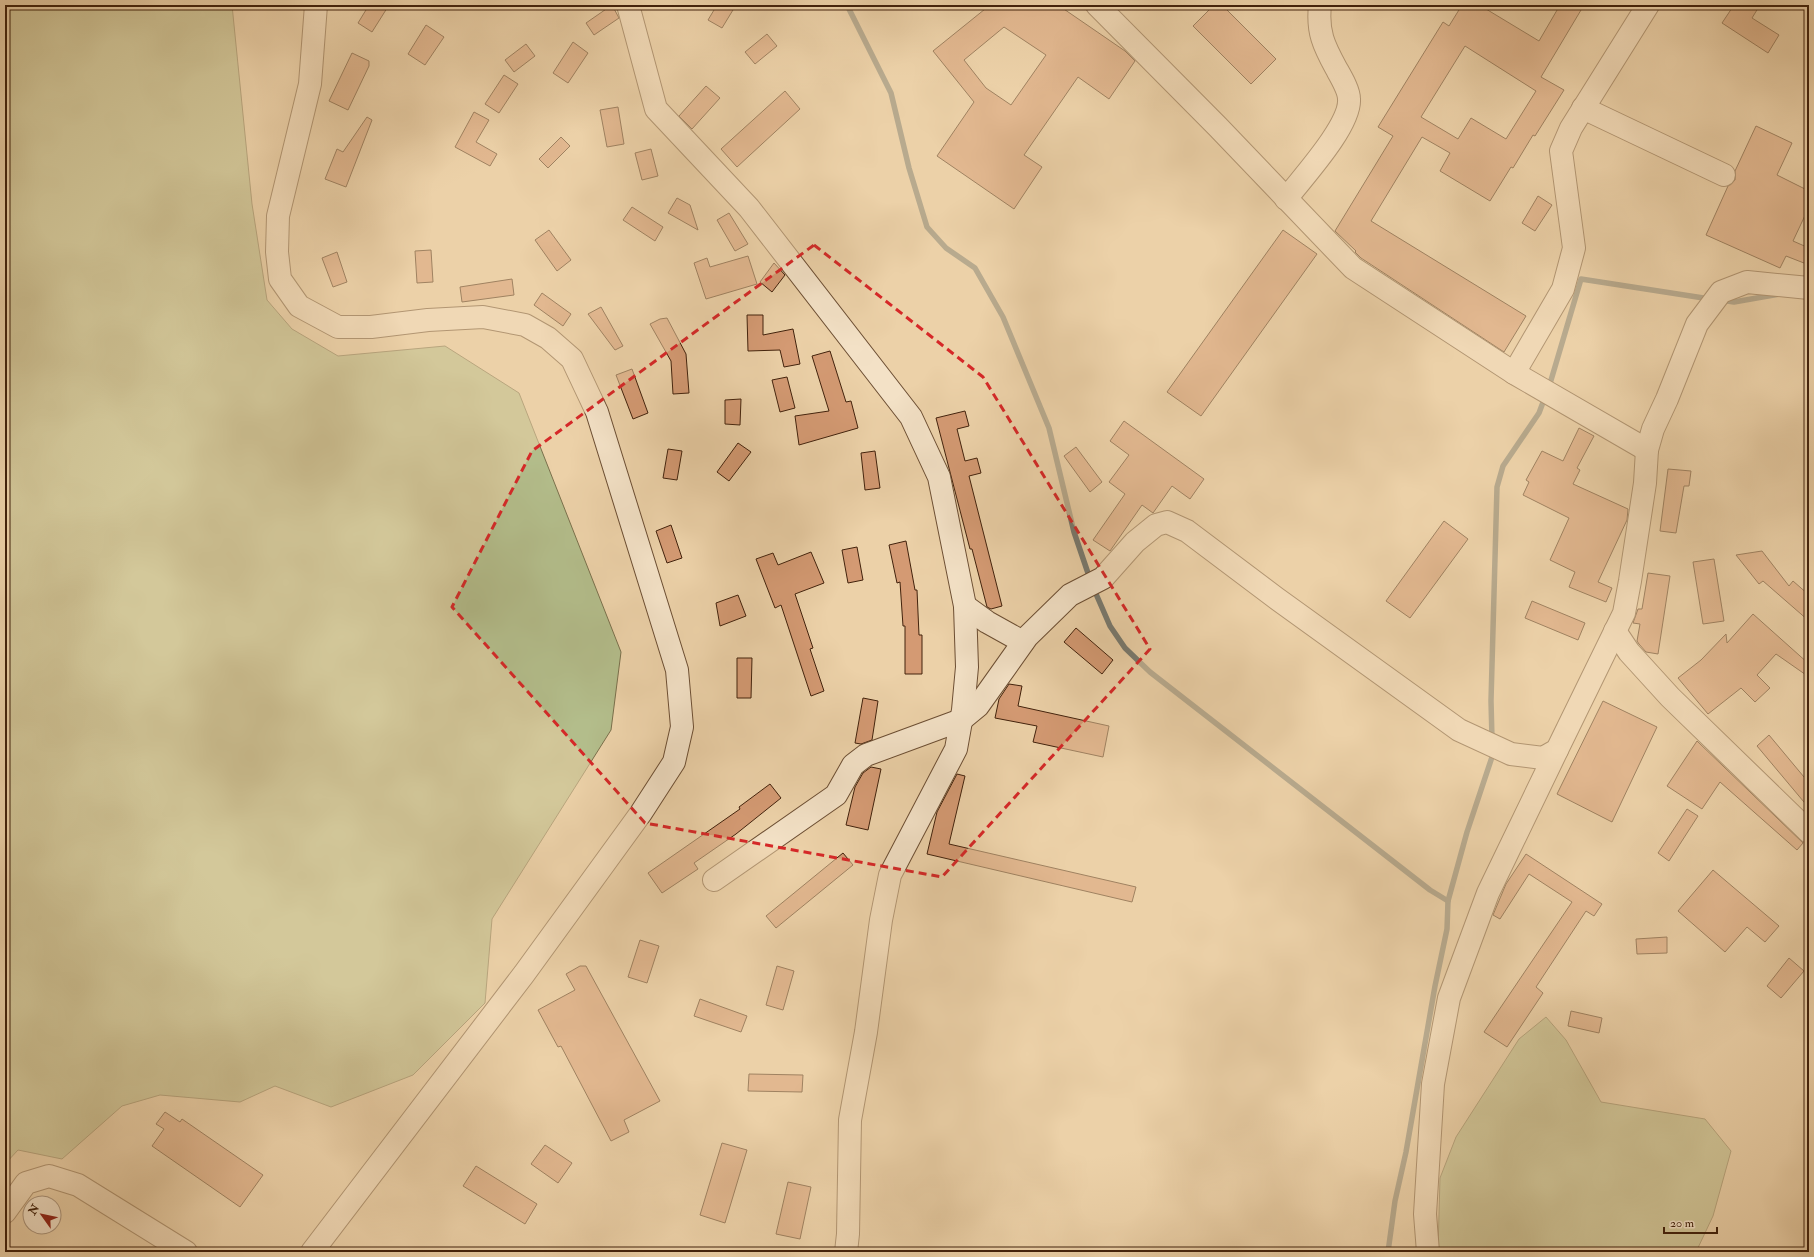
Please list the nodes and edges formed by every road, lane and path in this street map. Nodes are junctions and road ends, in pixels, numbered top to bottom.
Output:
1 (316, 5) edge
2 (628, 5) edge
3 (1097, 5) edge
4 (1320, 5) edge
5 (1648, 5) edge
6 (1583, 108) junction
7 (1724, 175) dead end
8 (1286, 198) junction
9 (1809, 288) edge
10 (1514, 373) junction
11 (1647, 450) junction
12 (965, 606) junction
13 (1615, 631) junction
14 (1023, 642) junction
15 (961, 720) junction
16 (1557, 750) junction
17 (1809, 832) edge
18 (714, 880) dead end
19 (5, 1212) edge
20 (186, 1252) edge
21 (312, 1252) edge
22 (846, 1252) edge
23 (1428, 1252) edge

1 - 21 street
2 - 12 street
3 - 8 street
4 - 8 street
5 - 6 street
6 - 7 street
6 - 10 street
8 - 10 street
9 - 11 street
10 - 11 street
11 - 13 street
12 - 14 street
12 - 15 street
13 - 16 street
13 - 17 street
14 - 15 street
14 - 16 street
15 - 18 street
15 - 22 street
16 - 23 street
19 - 20 street

